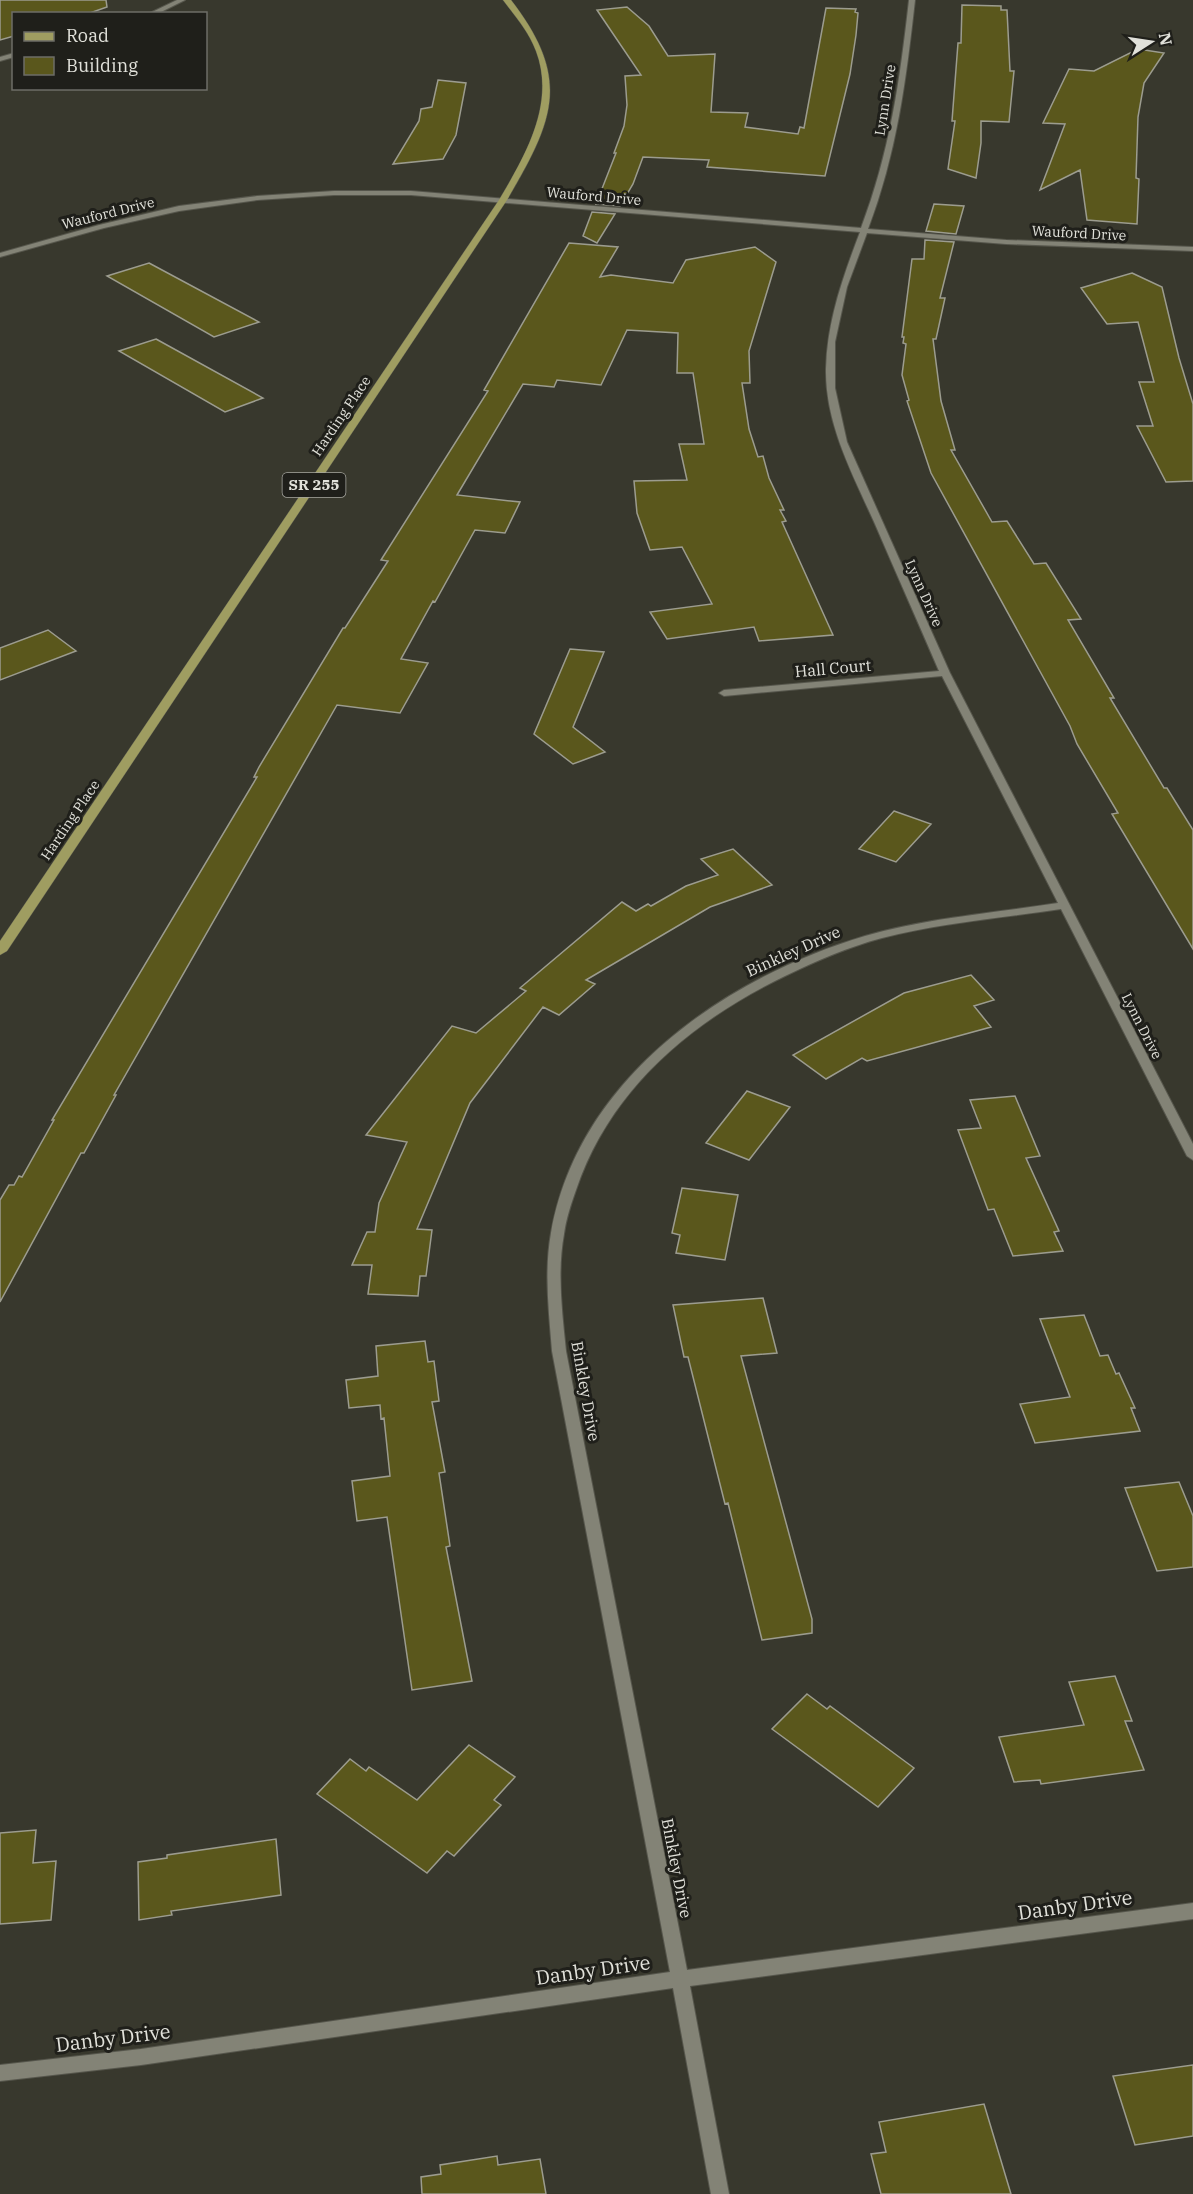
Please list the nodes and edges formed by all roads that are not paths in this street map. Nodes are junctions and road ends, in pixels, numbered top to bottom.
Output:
1 (182, 0) edge
2 (507, 0) edge
3 (912, 0) edge
4 (155, 12) edge
5 (503, 200) junction
6 (863, 230) junction
7 (1193, 249) edge
8 (0, 255) edge
9 (945, 673) junction
10 (724, 693) dead end
11 (1065, 905) junction
12 (0, 951) edge
13 (1193, 1156) edge
14 (1193, 1911) edge
15 (680, 1979) junction
16 (0, 2073) edge
17 (720, 2194) edge

1 - 4 street
2 - 5 main road, Harding Place / SR 255
3 - 6 street, Lynn Drive
5 - 6 street, Wauford Drive
5 - 8 street, Wauford Drive
5 - 12 main road, Harding Place / SR 255
6 - 7 street, Wauford Drive
6 - 9 street, Lynn Drive
9 - 10 street, Hall Court
9 - 11 street, Lynn Drive
11 - 13 street, Lynn Drive
11 - 15 street, Binkley Drive
14 - 15 street, Danby Drive
15 - 16 street, Danby Drive
15 - 17 street, Binkley Drive

